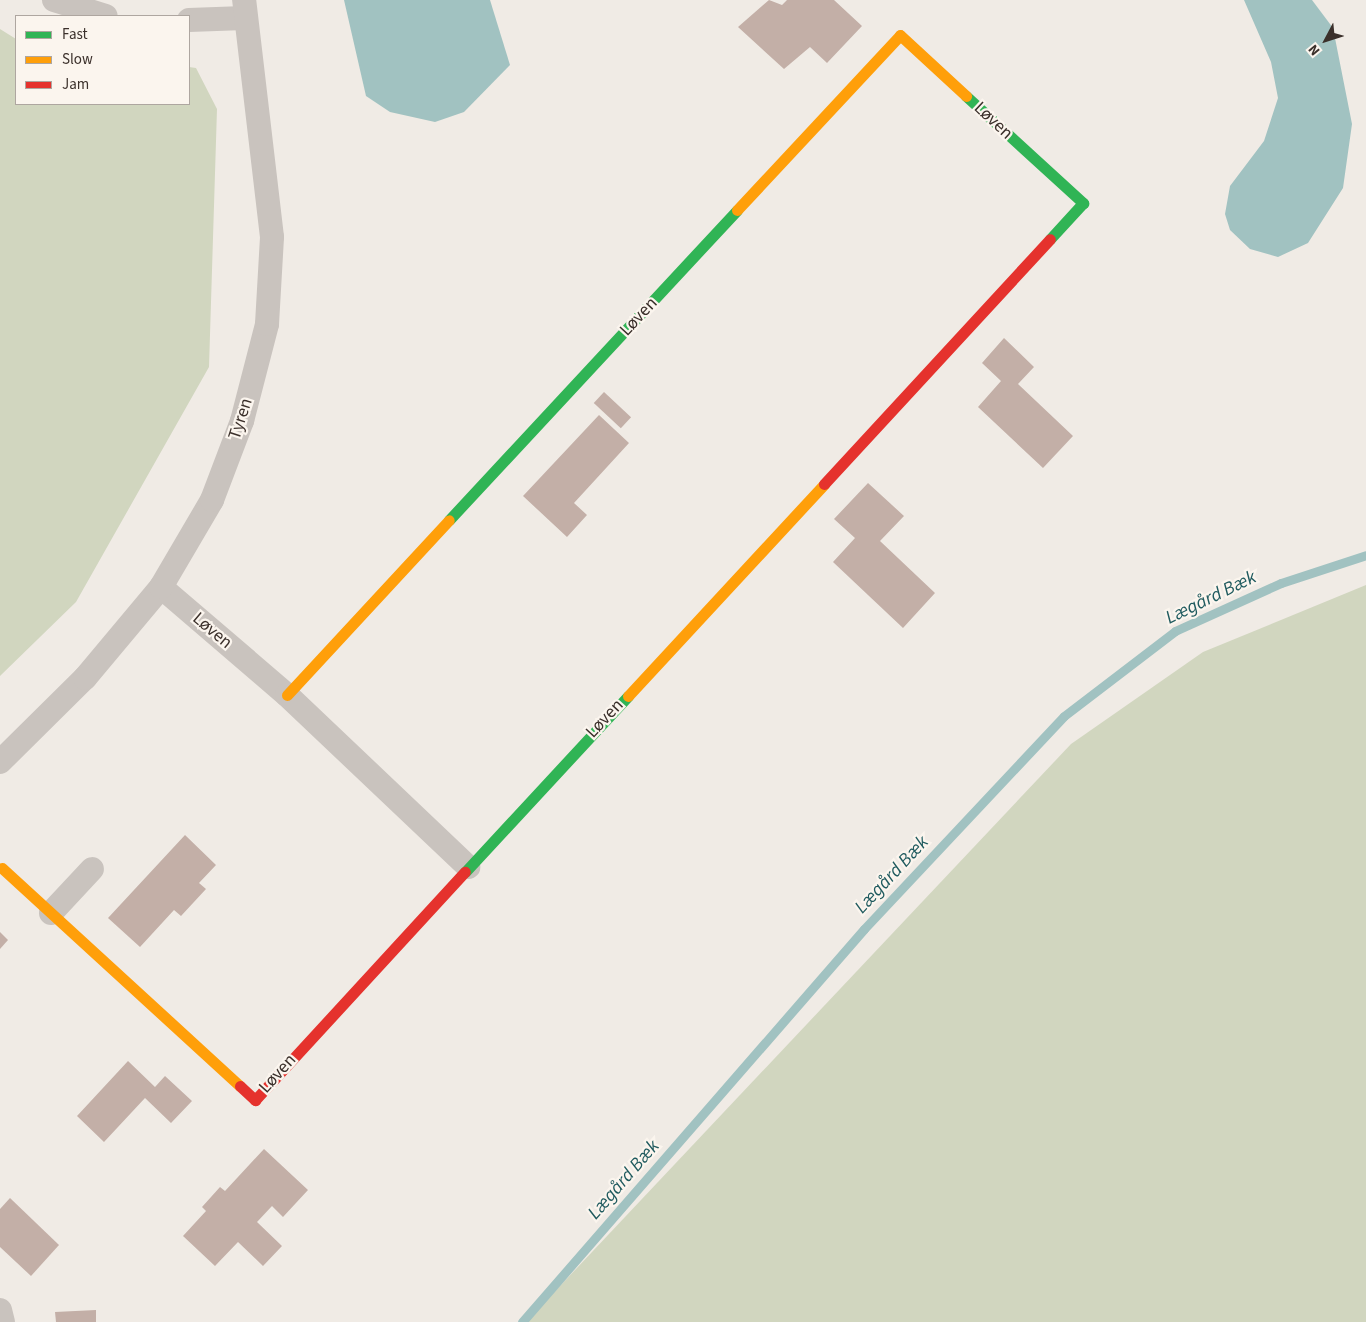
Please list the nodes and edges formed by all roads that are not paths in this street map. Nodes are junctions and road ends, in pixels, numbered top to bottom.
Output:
1 (54, 0) edge
2 (244, 9) edge
3 (103, 15) edge
4 (190, 20) edge
5 (161, 587) junction
6 (287, 695) junction
7 (0, 762) edge
8 (468, 867) junction
9 (2, 868) dead end
10 (92, 869) dead end
11 (51, 913) junction
12 (0, 1310) edge
13 (3, 1322) edge

1 - 3 street
2 - 4 street
2 - 5 street, Tyren
5 - 6 street, Løven
5 - 7 street, Tyren
6 - 8 street, Løven
6 - 8 street, Løven
8 - 11 street, Løven
9 - 11 street, Løven
10 - 11 street
12 - 13 street

